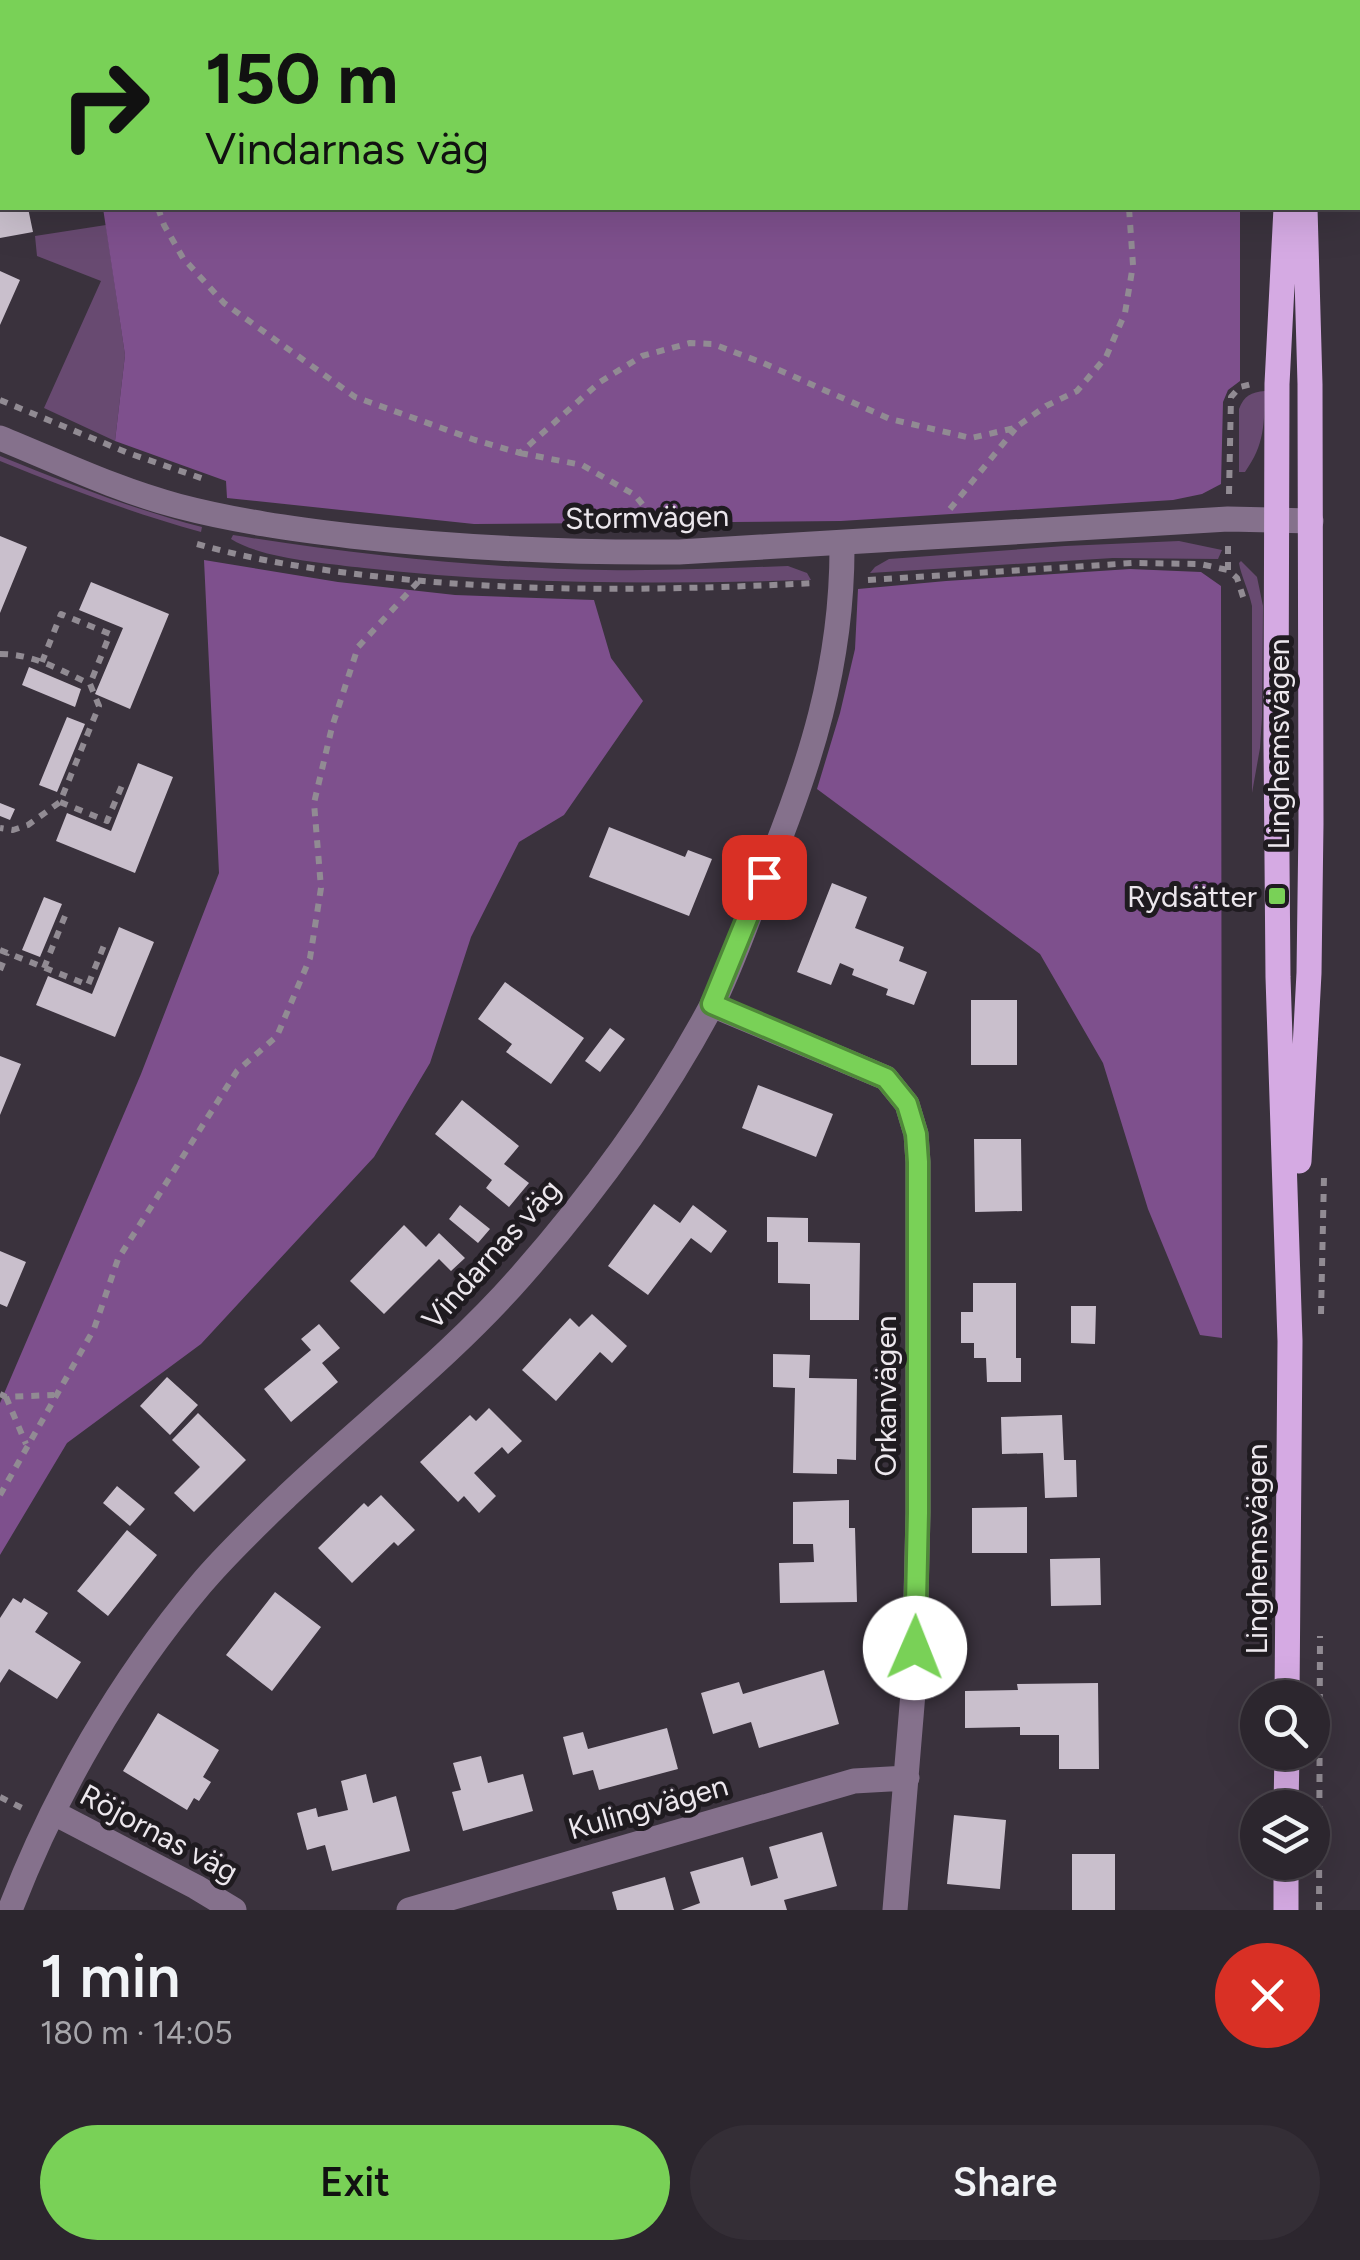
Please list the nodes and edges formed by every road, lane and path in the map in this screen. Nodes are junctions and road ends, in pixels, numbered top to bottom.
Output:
1 (159, 210) edge
2 (1129, 210) edge
3 (1286, 210) edge
4 (1305, 210) edge
5 (0, 400) edge
6 (1015, 428) junction
7 (0, 438) edge
8 (520, 453) junction
9 (213, 515) junction
10 (1277, 520) junction
11 (1311, 520) junction
12 (927, 537) junction
13 (842, 543) junction
14 (679, 552) junction
15 (418, 581) dead end
16 (0, 654) edge
17 (42, 662) junction
18 (90, 684) junction
19 (123, 782) dead end
20 (60, 802) junction
21 (0, 828) edge
22 (67, 911) dead end
23 (105, 943) dead end
24 (3, 952) edge
25 (44, 968) junction
26 (0, 970) edge
27 (712, 1004) junction
28 (1290, 1341) junction
29 (55, 1395) junction
30 (3, 1396) edge
31 (26, 1445) junction
32 (0, 1495) edge
33 (1287, 1680) edge
34 (907, 1778) junction
35 (54, 1813) junction
36 (1286, 1880) edge
37 (10, 1910) edge
38 (234, 1910) edge
39 (408, 1910) edge
40 (895, 1910) edge
41 (1286, 1910) edge

1 - 8 path
2 - 6 path
3 - 10 main road, Linghemsvägen
4 - 11 main road, Linghemsvägen
5 - 9 path
6 - 8 path
6 - 12 path
7 - 9 street, Stormvägen
8 - 14 path
9 - 14 street, Stormvägen
10 - 11 street, Stormvägen
10 - 12 street, Stormvägen
10 - 28 main road, Linghemsvägen
11 - 28 main road, Linghemsvägen
12 - 13 street, Stormvägen
13 - 14 street, Stormvägen
13 - 27 street, Vindarnas väg
15 - 29 path
16 - 17 path
17 - 18 path
17 - 18 path
18 - 20 path
19 - 20 path
20 - 21 path
22 - 25 path
23 - 25 path
24 - 25 path
24 - 26 path
27 - 34 street, Orkanvägen
27 - 35 street, Vindarnas väg
28 - 33 main road, Linghemsvägen
29 - 30 path
29 - 31 path
30 - 31 path
31 - 32 path
34 - 39 street, Kulingvägen
34 - 40 street, Orkanvägen
35 - 37 street, Vindarnas väg
35 - 38 street, Röjornas väg
36 - 41 main road

